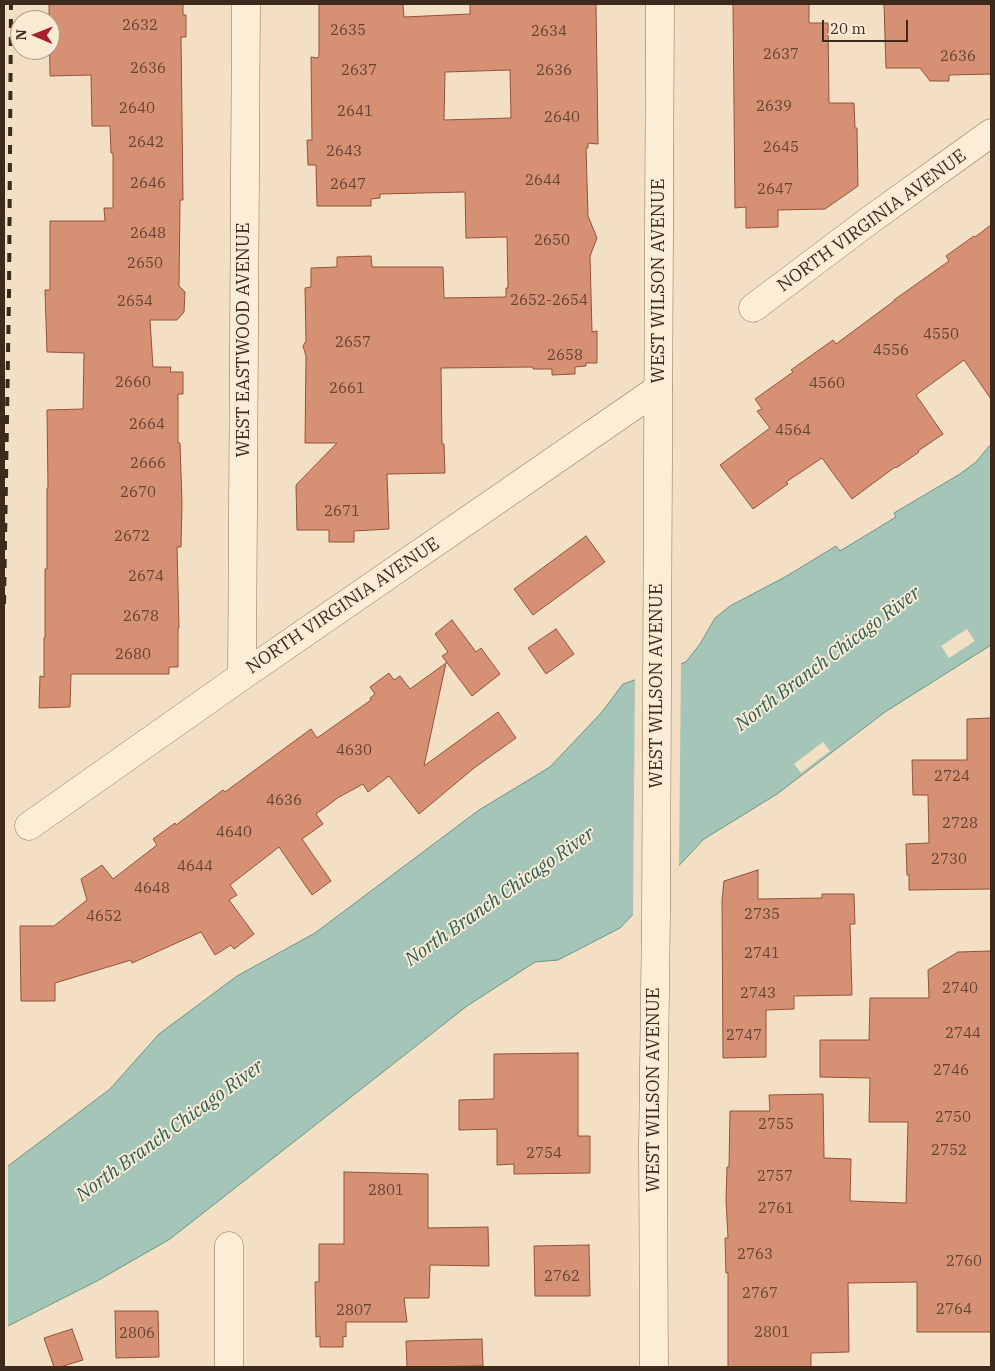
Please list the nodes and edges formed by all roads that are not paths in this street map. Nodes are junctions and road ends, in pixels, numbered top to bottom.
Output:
1 (246, 4) edge
2 (660, 4) edge
3 (991, 133) edge
4 (753, 308) dead end
5 (658, 389) junction
6 (242, 676) junction
7 (29, 826) dead end
8 (229, 1246) dead end
9 (229, 1367) edge
10 (654, 1367) edge

1 - 6 street, WEST EASTWOOD AVENUE
2 - 5 street, WEST WILSON AVENUE
3 - 4 street, NORTH VIRGINIA AVENUE
5 - 6 street, NORTH VIRGINIA AVENUE
5 - 10 street, WEST WILSON AVENUE
6 - 7 street, NORTH VIRGINIA AVENUE
8 - 9 street

